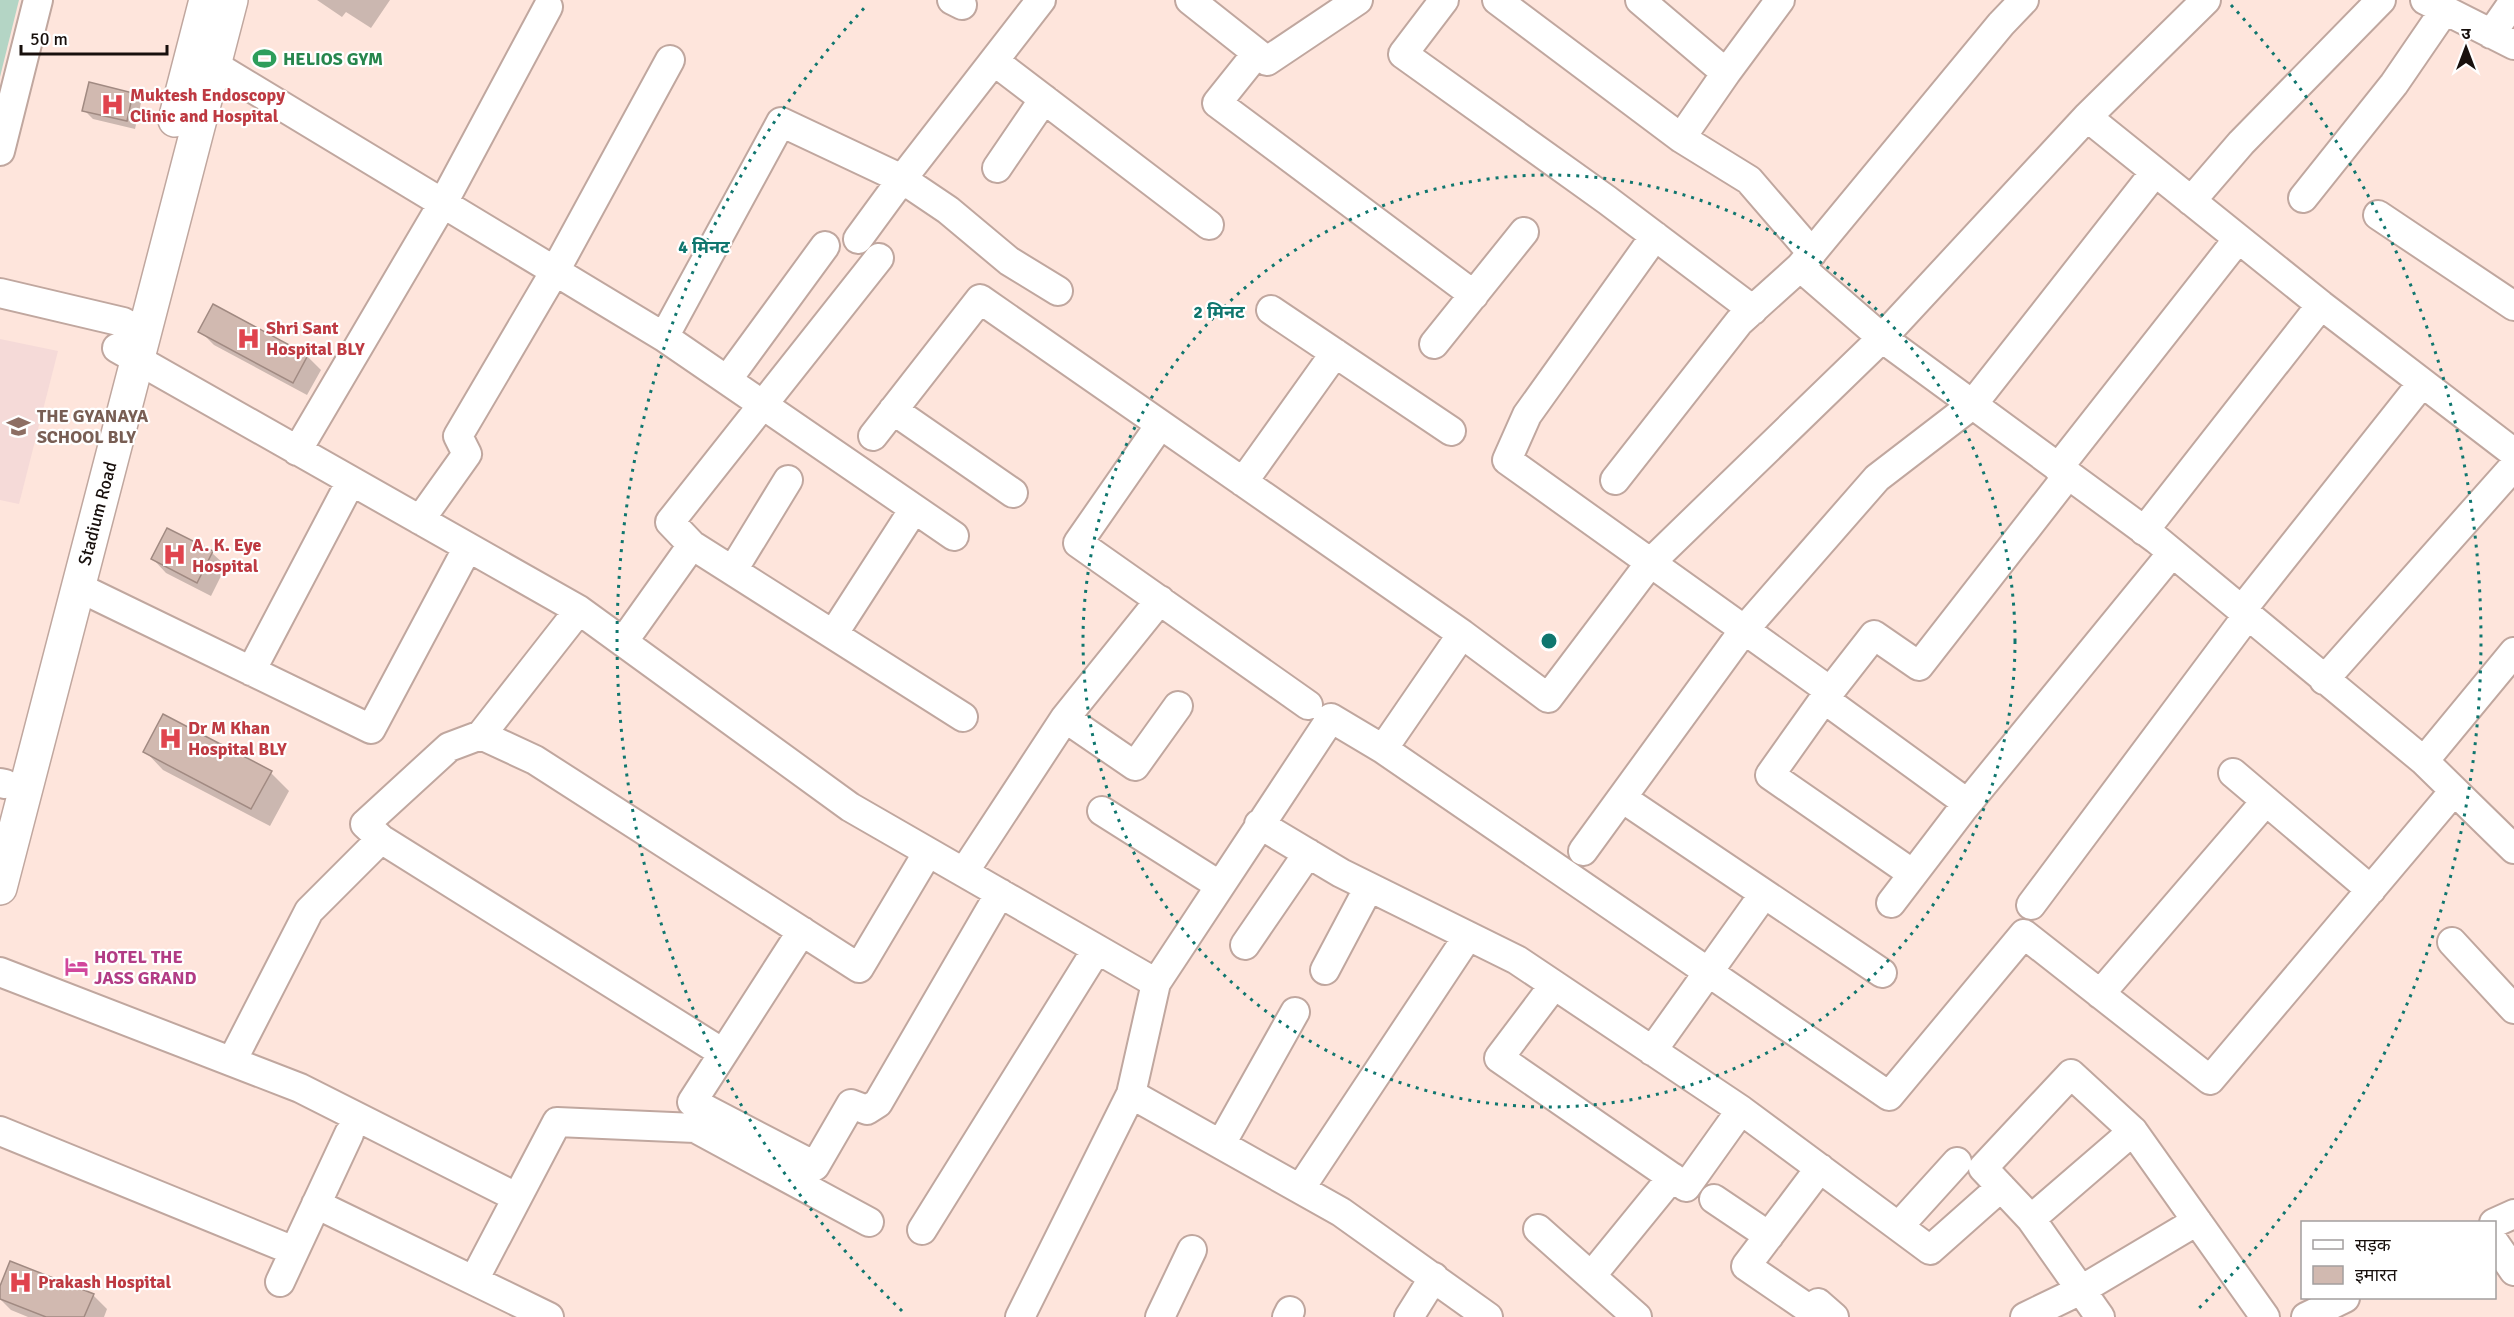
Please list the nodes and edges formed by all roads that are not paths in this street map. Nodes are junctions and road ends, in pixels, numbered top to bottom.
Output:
1 (38, 0) edge
2 (206, 0) edge
3 (231, 0) edge
4 (1041, 0) edge
5 (1190, 0) edge
6 (1358, 0) edge
7 (1444, 0) edge
8 (1497, 0) edge
9 (1640, 0) edge
10 (1780, 0) edge
11 (2024, 0) edge
12 (2206, 0) edge
13 (2381, 0) edge
14 (2514, 1) edge
15 (2435, 5) edge
16 (548, 7) dead end
17 (2503, 39) edge
18 (1257, 53) junction
19 (670, 60) dead end
20 (994, 61) junction
21 (214, 65) junction
22 (1725, 73) junction
23 (1044, 99) junction
24 (2086, 117) junction
25 (1681, 138) junction
26 (0, 151) edge
27 (997, 168) dead end
28 (2155, 172) junction
29 (903, 179) junction
30 (2303, 198) dead end
31 (2191, 201) junction
32 (443, 204) junction
33 (2378, 215) dead end
34 (1209, 225) dead end
35 (1524, 232) dead end
36 (1655, 236) junction
37 (858, 239) dead end
38 (2238, 239) junction
39 (825, 246) dead end
40 (879, 258) dead end
41 (1806, 260) junction
42 (555, 271) junction
43 (1058, 291) dead end
44 (0, 293) edge
45 (1474, 295) junction
46 (2321, 305) junction
47 (1271, 310) dead end
48 (1753, 310) junction
49 (2511, 311) edge
50 (664, 337) junction
51 (1882, 338) junction
52 (130, 341) junction
53 (1434, 344) dead end
54 (1335, 352) junction
55 (727, 380) junction
56 (2422, 383) junction
57 (762, 404) junction
58 (1972, 405) junction
59 (893, 410) junction
60 (1160, 424) junction
61 (1451, 431) dead end
62 (873, 436) dead end
63 (297, 451) junction
64 (2514, 453) edge
65 (2514, 466) edge
66 (2063, 471) junction
67 (788, 480) dead end
68 (1615, 480) dead end
69 (351, 481) junction
70 (1243, 482) junction
71 (1013, 493) dead end
72 (914, 509) junction
73 (420, 520) junction
74 (2144, 531) junction
75 (954, 536) dead end
76 (692, 545) junction
77 (468, 548) junction
78 (2172, 553) junction
79 (1650, 563) junction
80 (733, 570) junction
81 (78, 587) junction
82 (1160, 600) junction
83 (579, 610) junction
84 (2244, 613) junction
85 (1744, 630) junction
86 (834, 633) junction
87 (1462, 634) junction
88 (622, 642) junction
89 (2514, 652) edge
90 (251, 671) junction
91 (2324, 680) junction
92 (1827, 695) junction
93 (1308, 705) dead end
94 (1178, 706) dead end
95 (963, 717) dead end
96 (1065, 718) junction
97 (481, 735) junction
98 (1383, 748) junction
99 (2424, 761) junction
100 (2233, 773) dead end
101 (2, 791) edge
102 (2454, 791) junction
103 (1622, 798) junction
104 (2266, 801) junction
105 (1967, 803) junction
106 (1102, 811) dead end
107 (1259, 824) junction
108 (381, 839) junction
109 (2514, 849) edge
110 (1583, 851) dead end
111 (928, 852) junction
112 (1308, 853) junction
113 (964, 872) junction
114 (1913, 874) junction
115 (1219, 885) junction
116 (1369, 887) junction
117 (0, 888) edge
118 (2371, 890) junction
119 (1000, 893) junction
120 (1764, 894) junction
121 (1891, 903) dead end
122 (2031, 905) dead end
123 (802, 932) junction
124 (1468, 936) junction
125 (2452, 942) dead end
126 (1245, 945) dead end
127 (1097, 949) junction
128 (1325, 970) dead end
129 (0, 972) edge
130 (1708, 972) junction
131 (1882, 973) dead end
132 (1156, 983) junction
133 (1554, 985) junction
134 (2100, 994) junction
135 (2514, 1009) edge
136 (1295, 1012) dead end
137 (1652, 1051) junction
138 (723, 1053) junction
139 (232, 1061) junction
140 (1131, 1094) junction
141 (1741, 1110) junction
142 (0, 1131) edge
143 (2133, 1131) junction
144 (349, 1134) dead end
145 (1221, 1144) junction
146 (1957, 1162) dead end
147 (1820, 1168) junction
148 (1672, 1177) junction
149 (2001, 1187) junction
150 (1300, 1189) junction
151 (516, 1197) junction
152 (1714, 1199) dead end
153 (316, 1204) junction
154 (2514, 1214) edge
155 (2031, 1219) junction
156 (2197, 1221) junction
157 (868, 1222) dead end
158 (2496, 1222) edge
159 (1899, 1226) junction
160 (1538, 1229) dead end
161 (922, 1230) dead end
162 (1769, 1236) junction
163 (2496, 1245) edge
164 (1192, 1250) dead end
165 (294, 1251) junction
166 (2514, 1271) edge
167 (1592, 1275) junction
168 (1434, 1277) junction
169 (474, 1280) junction
170 (280, 1282) dead end
171 (2080, 1290) junction
172 (2343, 1299) edge
173 (549, 1317) edge
174 (1020, 1317) edge
175 (1160, 1317) edge
176 (1409, 1317) edge
177 (1488, 1317) edge
178 (1637, 1317) edge
179 (1834, 1317) edge
180 (2025, 1317) edge
181 (2100, 1317) edge
182 (2265, 1317) edge
183 (2306, 1317) edge

1 - 26 street
2 - 52 main road, Stadium Road
3 - 21 main road, Stadium Road
4 - 20 street
5 - 18 street
6 - 18 street
7 - 36 street
8 - 25 street
9 - 22 street
10 - 22 street
11 - 41 street
12 - 24 street
13 - 31 street
14 - 17 street
15 - 17 street
15 - 30 street
16 - 32 street
18 - 45 street
19 - 42 street
20 - 23 street
20 - 29 street
21 - 32 street
21 - 52 main road, Stadium Road
22 - 25 street
23 - 27 street
23 - 34 street
24 - 28 street
24 - 51 street
25 - 41 street
28 - 31 street
28 - 58 street
29 - 37 street
29 - 43 street
29 - 50 street
31 - 38 street
32 - 42 street
32 - 63 street
33 - 49 street
35 - 45 street
36 - 48 street
36 - 79 street
38 - 46 street
38 - 66 street
39 - 55 street
40 - 57 street
41 - 48 street
41 - 51 street
42 - 50 street
42 - 73 street
44 - 52 street
45 - 53 street
46 - 56 street
46 - 74 street
47 - 54 street
48 - 68 street
50 - 55 street
51 - 58 street
51 - 79 street
52 - 63 street
52 - 81 main road, Stadium Road
52 - 101 main road, Stadium Road
54 - 61 street
54 - 70 street
55 - 57 street
56 - 64 street
56 - 84 street
57 - 72 street
57 - 76 street
58 - 66 street
58 - 85 street
59 - 60 street
59 - 62 street
59 - 71 street
60 - 70 street
60 - 82 street
63 - 69 street
65 - 91 street
66 - 74 street
66 - 92 street
67 - 80 street
69 - 73 street
69 - 90 street
70 - 87 street
72 - 75 street
72 - 86 street
73 - 77 street
74 - 78 street
76 - 80 street
76 - 88 street
77 - 83 street
77 - 90 street
78 - 84 street
78 - 105 street
79 - 85 street
79 - 87 street
80 - 86 street
81 - 90 street
81 - 117 main road, Stadium Road
82 - 93 street
82 - 96 street
83 - 88 street
83 - 97 street
84 - 91 street
84 - 122 street
85 - 92 street
85 - 103 street
86 - 95 street
87 - 98 street
88 - 111 street
89 - 99 street
91 - 99 street
92 - 105 street
92 - 114 street
94 - 96 street
96 - 113 street
97 - 108 street
97 - 123 street
98 - 107 street
98 - 130 street
99 - 102 street
100 - 104 street
102 - 109 street
102 - 118 street
103 - 110 street
103 - 120 street
104 - 118 street
104 - 134 street
105 - 114 street
106 - 115 street
107 - 112 street
107 - 115 street
108 - 138 street
108 - 139 street
111 - 113 street
111 - 123 street
112 - 116 street
112 - 126 street
113 - 119 street
114 - 121 street
115 - 132 street
116 - 124 street
116 - 128 street
118 - 134 street
119 - 127 street
119 - 138 street
120 - 130 street
120 - 131 street
123 - 138 street
124 - 133 street
124 - 150 street
125 - 135 street
127 - 132 street
127 - 161 street
129 - 139 street
130 - 134 street
130 - 137 street
132 - 140 street
133 - 137 street
133 - 148 street
136 - 145 street
137 - 141 street
139 - 151 street
140 - 145 street
140 - 174 street
141 - 147 street
141 - 148 street
142 - 165 street
143 - 149 street
143 - 155 street
143 - 156 street
144 - 153 street
145 - 150 street
146 - 159 street
147 - 159 street
147 - 162 street
148 - 167 street
149 - 155 street
149 - 159 street
150 - 168 street
151 - 157 street
151 - 169 street
152 - 162 street
153 - 165 street
153 - 169 street
154 - 158 street
155 - 171 street
156 - 171 street
156 - 182 street
160 - 167 street
162 - 179 street
163 - 166 street
164 - 175 street
165 - 170 street
167 - 178 street
168 - 176 street
168 - 177 street
169 - 173 street
171 - 180 street
171 - 181 street
172 - 183 street

